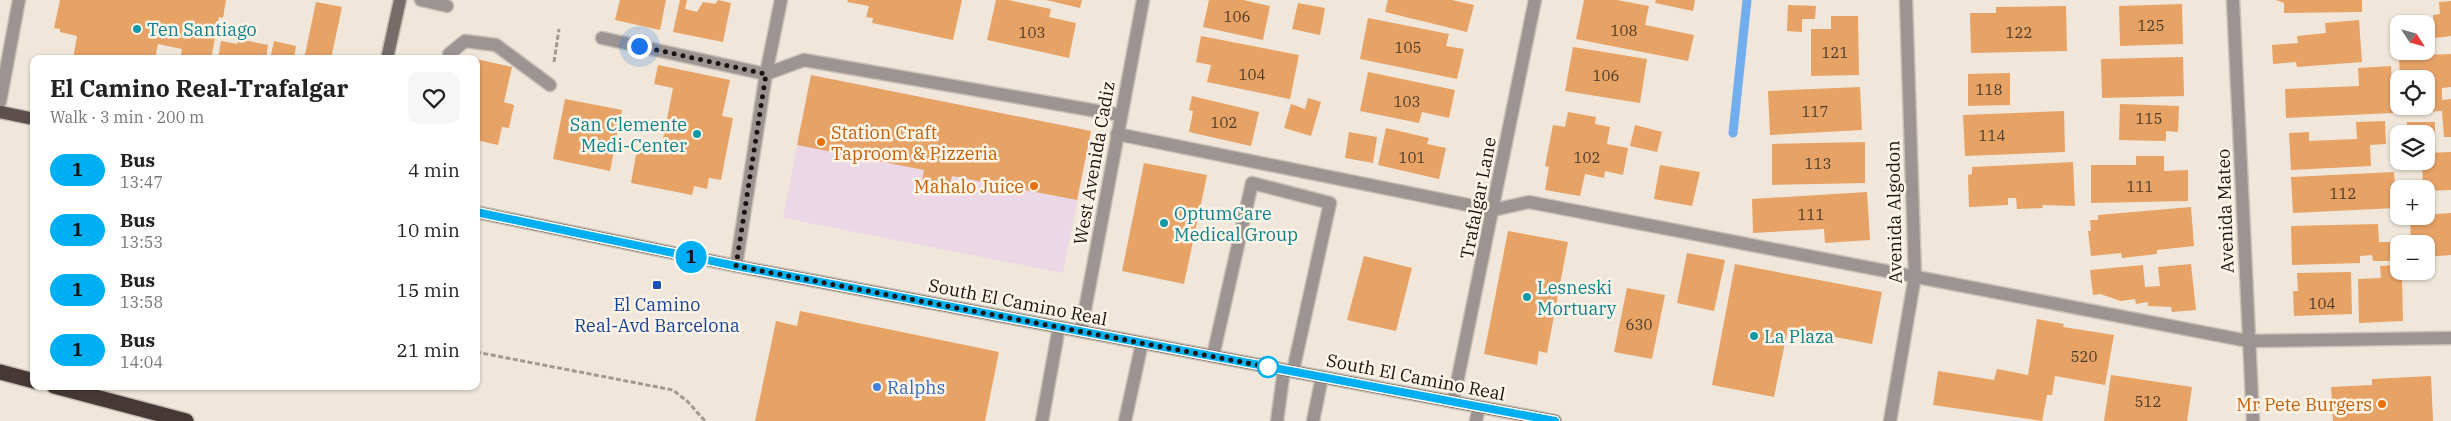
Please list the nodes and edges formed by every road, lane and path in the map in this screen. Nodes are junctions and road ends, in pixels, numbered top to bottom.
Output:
1 (19, 0) edge
2 (400, 0) edge
3 (421, 0) edge
4 (781, 0) edge
5 (1143, 0) edge
6 (1535, 0) edge
7 (1906, 0) edge
8 (2233, 0) edge
9 (447, 6) dead end
10 (559, 29) dead end
11 (602, 38) dead end
12 (557, 46) dead end
13 (388, 55) edge
14 (449, 55) edge
15 (766, 74) junction
16 (550, 85) dead end
17 (0, 102) edge
18 (0, 112) edge
19 (1120, 116) junction
20 (30, 117) edge
21 (1117, 134) junction
22 (1493, 210) junction
23 (480, 213) edge
24 (736, 266) junction
25 (1915, 276) junction
26 (1059, 327) junction
27 (1081, 332) junction
28 (2451, 338) edge
29 (2248, 341) junction
30 (1142, 343) junction
31 (480, 353) edge
32 (1213, 356) junction
33 (1288, 371) junction
34 (0, 372) edge
35 (1322, 377) junction
36 (30, 380) edge
37 (69, 390) edge
38 (1453, 402) junction
39 (1479, 406) junction
40 (186, 421) edge
41 (705, 421) edge
42 (1042, 421) edge
43 (1125, 421) edge
44 (1277, 421) edge
45 (1313, 421) edge
46 (1476, 421) edge
47 (1555, 421) edge
48 (1890, 421) edge
49 (2253, 421) edge

1 - 17 street
2 - 13 street
3 - 9 street
4 - 15 street
5 - 19 street, West Avenida Cadiz
6 - 22 street, Trafalgar Lane
7 - 25 street, Avenida Algodon
8 - 29 street, Avenida Mateo
10 - 12 path
11 - 15 street
14 - 16 street
15 - 19 street
15 - 24 street
18 - 20 main road
19 - 21 street, West Avenida Cadiz
21 - 22 street
21 - 27 street, West Avenida Cadiz
22 - 25 street
22 - 38 street, Trafalgar Lane
23 - 24 main road, South El Camino Real
24 - 26 main road, South El Camino Real
25 - 29 street
25 - 48 street, Avenida Algodon
26 - 27 main road, South El Camino Real
26 - 42 street
27 - 30 main road, South El Camino Real
28 - 29 street
29 - 49 street, Avenida Mateo
30 - 32 main road, South El Camino Real
30 - 43 street
31 - 41 path
32 - 33 main road, South El Camino Real
32 - 33 street
33 - 35 main road, South El Camino Real
33 - 44 street
34 - 36 highway
35 - 38 main road, South El Camino Real
35 - 45 street
37 - 40 highway
38 - 39 main road, South El Camino Real
39 - 46 street
39 - 47 main road, South El Camino Real

